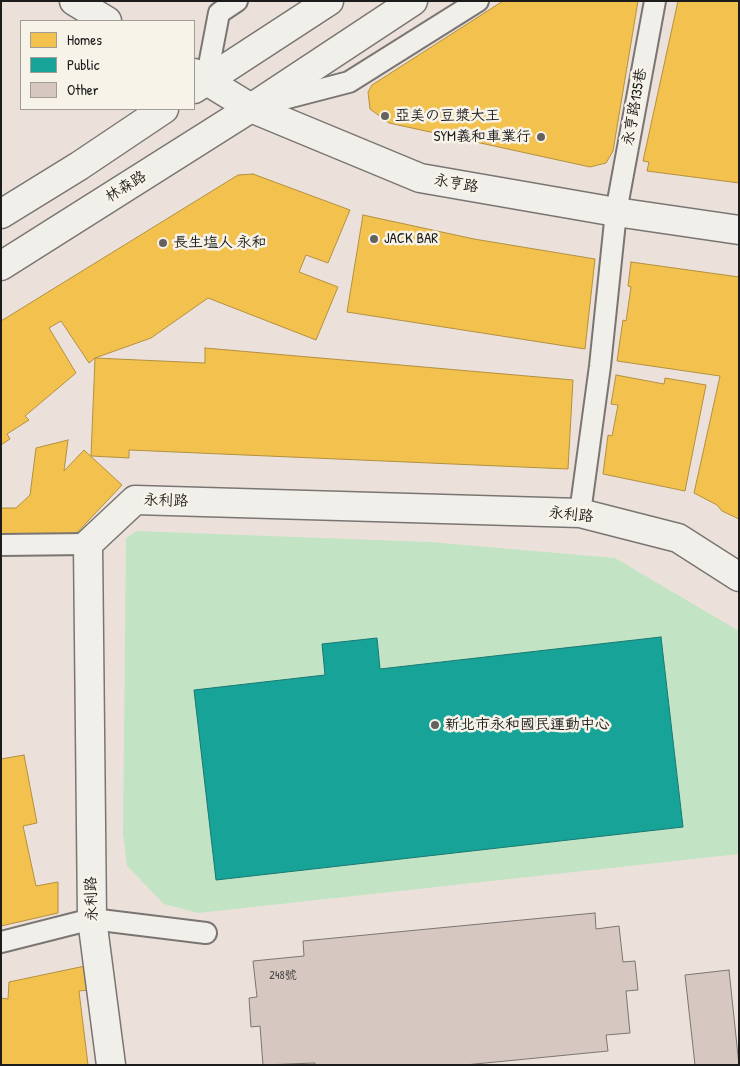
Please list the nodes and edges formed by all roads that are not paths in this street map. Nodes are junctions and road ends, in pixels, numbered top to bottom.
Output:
1 (74, 1) edge
2 (236, 1) edge
3 (329, 1) edge
4 (413, 1) edge
5 (478, 1) edge
6 (655, 1) edge
7 (105, 20) edge
8 (198, 81) edge
9 (251, 108) junction
10 (163, 110) edge
11 (616, 212) junction
12 (1, 214) edge
13 (739, 230) edge
14 (1, 266) edge
15 (580, 514) junction
16 (88, 544) junction
17 (1, 545) edge
18 (739, 577) edge
19 (92, 919) junction
20 (206, 933) dead end
21 (1, 942) edge
22 (111, 1065) edge

1 - 7 street
2 - 8 lane
3 - 8 street
4 - 9 street, 林森路
5 - 9 lane, 林森路
6 - 11 lane, 永亨路135巷
8 - 9 street, 永亨路
9 - 11 street, 永亨路
9 - 14 street, 林森路
10 - 12 street
11 - 13 street, 永亨路
11 - 15 lane, 永亨路135巷
15 - 16 street, 永利路
15 - 18 street, 永利路
16 - 17 lane
16 - 19 street, 永利路
19 - 20 lane
19 - 21 lane
19 - 22 street, 永利路

